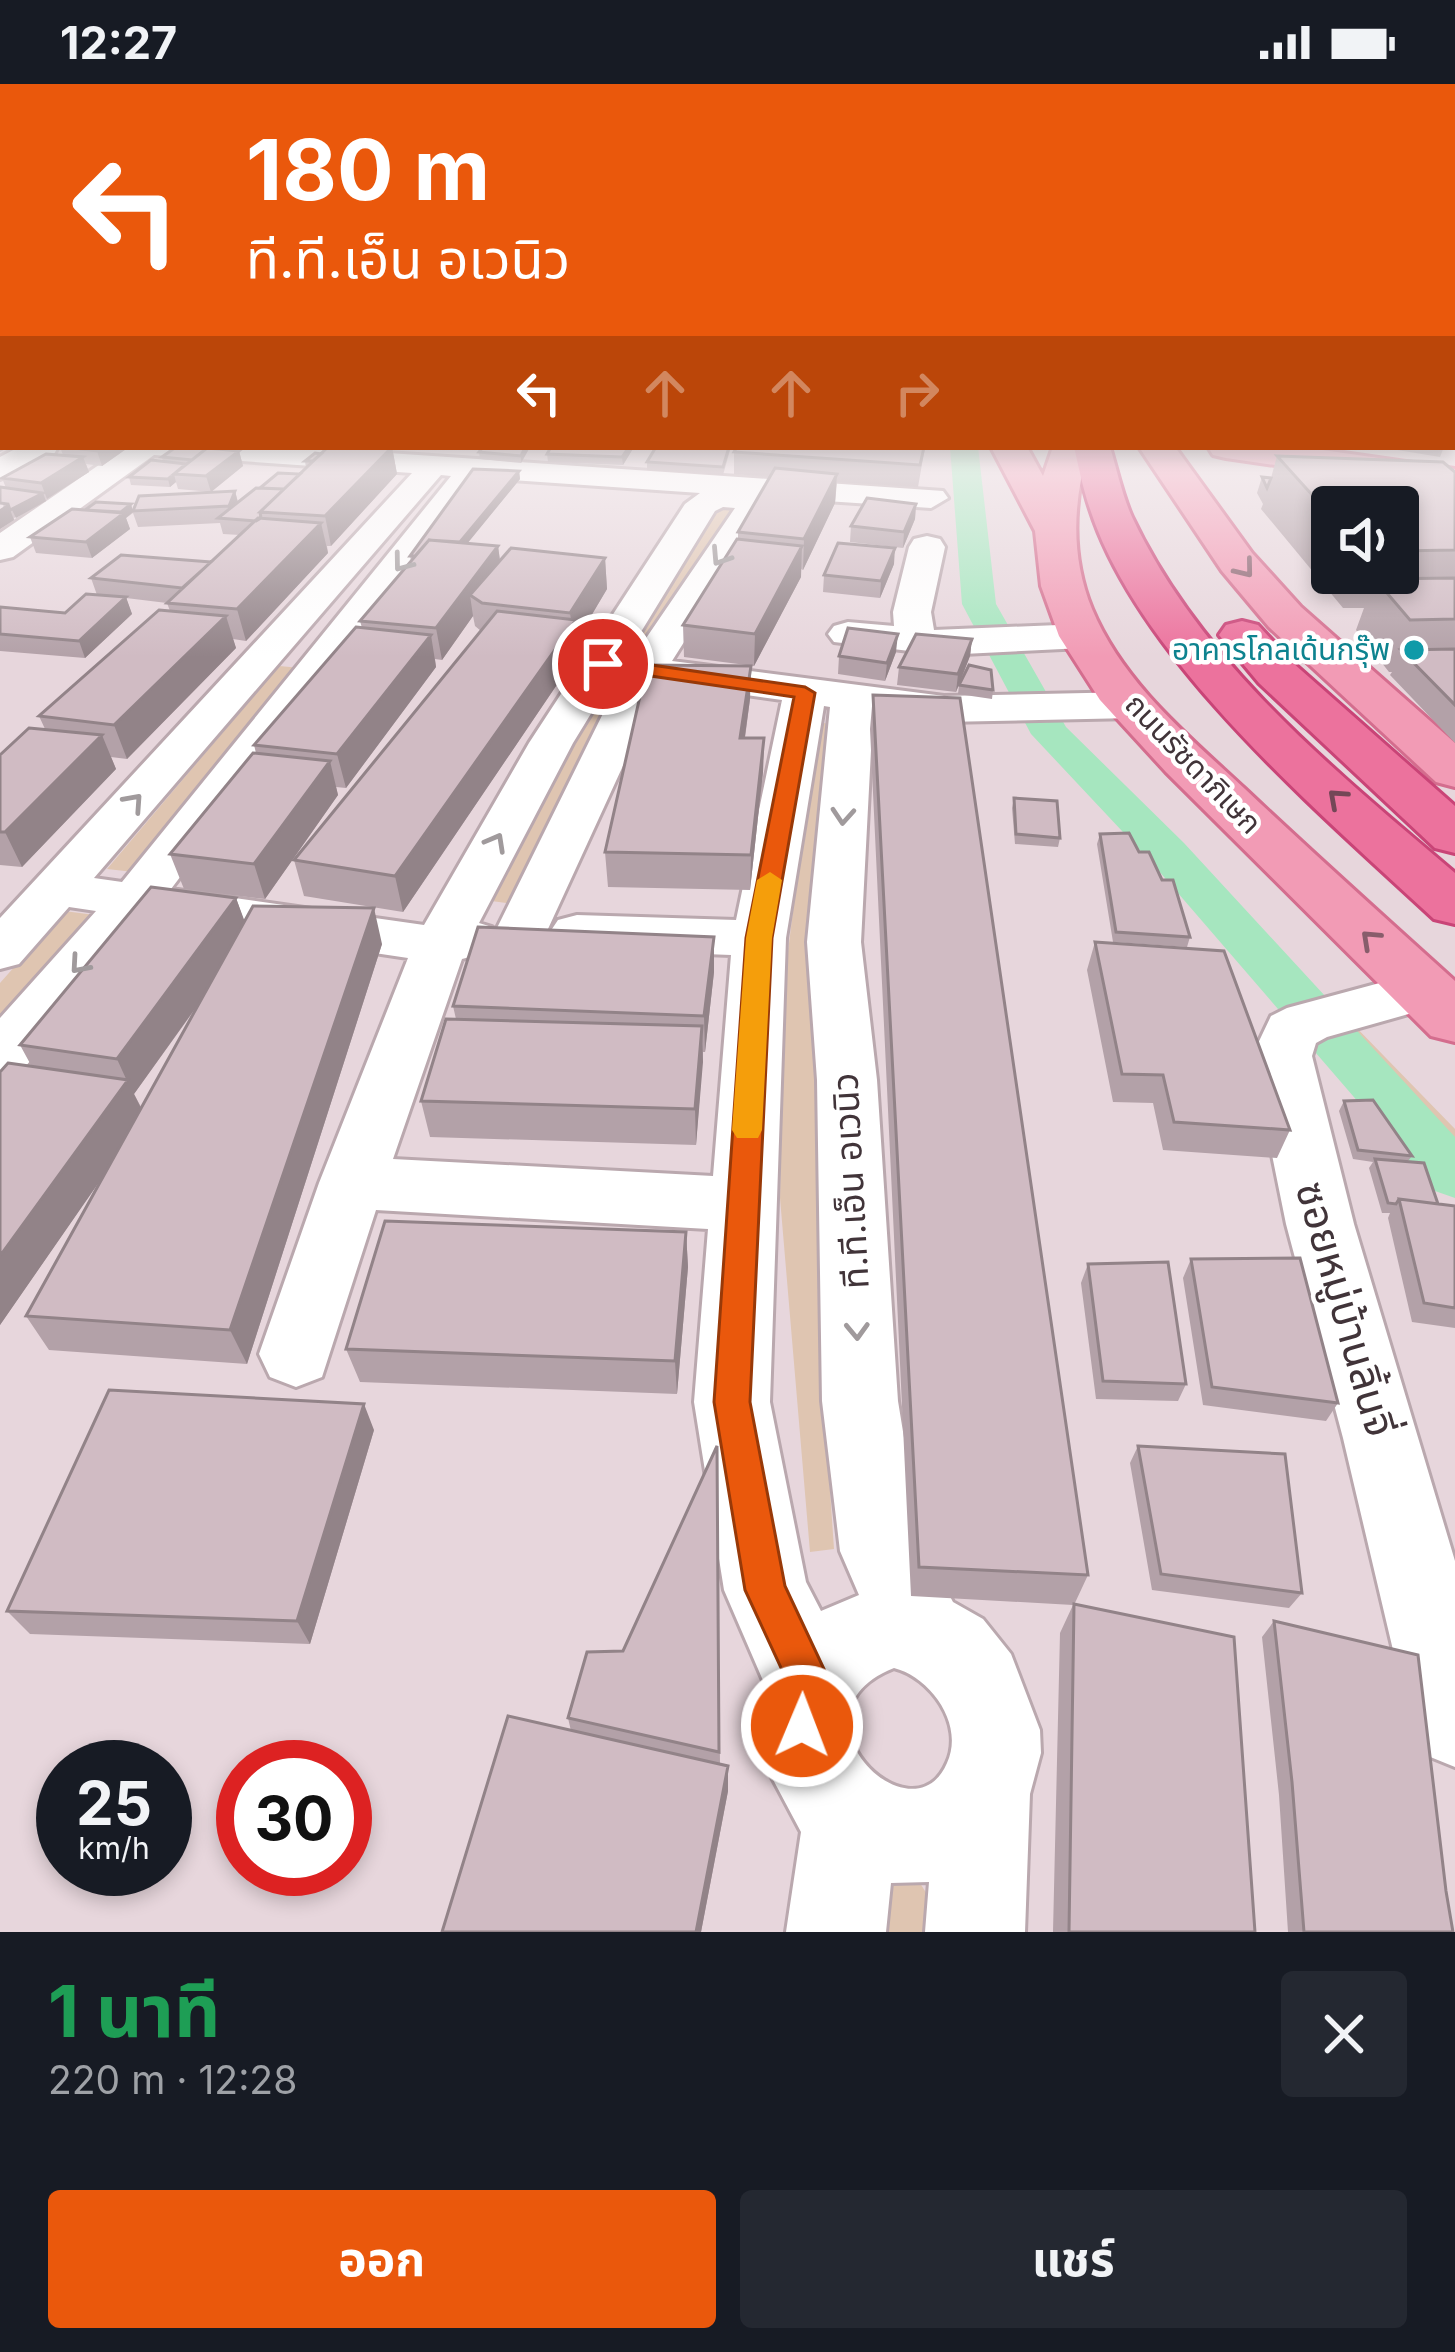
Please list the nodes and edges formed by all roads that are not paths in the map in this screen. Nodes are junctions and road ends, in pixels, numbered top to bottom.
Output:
1 (93, 484) edge
2 (437, 484) edge
3 (444, 484) edge
4 (745, 484) edge
5 (1029, 484) edge
6 (1058, 484) edge
7 (1098, 484) edge
8 (1145, 484) edge
9 (1184, 484) edge
10 (931, 498) dead end
11 (1052, 527) junction
12 (927, 547) dead end
13 (0, 549) edge
14 (848, 634) edge
15 (1083, 636) junction
16 (929, 642) junction
17 (270, 650) junction
18 (331, 654) junction
19 (603, 664) junction
20 (646, 670) junction
21 (1132, 705) junction
22 (826, 708) junction
23 (1455, 771) edge
24 (1455, 836) edge
25 (56, 889) junction
26 (135, 900) junction
27 (1455, 905) edge
28 (523, 930) junction
29 (759, 938) junction
30 (440, 945) junction
31 (0, 951) edge
32 (1445, 998) edge
33 (0, 1057) edge
34 (352, 1184) junction
35 (743, 1204) junction
36 (296, 1354) dead end
37 (922, 1632) junction
38 (810, 1684) junction
39 (1455, 1722) edge
40 (982, 1793) junction
41 (850, 1820) junction
42 (836, 1932) edge
43 (975, 1932) edge

1 - 13 street
2 - 17 street
3 -> 18 street
4 - 10 street
5 - 11 main road
6 - 11 main road, ถนนรัชดาภิเษก
27 -> 7 highway
8 - 24 highway
9 -> 23 main road
11 - 15 main road, ถนนรัชดาภิเษก
12 - 16 street
14 - 16 street
15 - 16 street
15 - 21 main road, ถนนรัชดาภิเษก
17 - 18 street
25 -> 17 street
18 - 26 street
19 - 20 street
19 -> 20 street
30 -> 19 street
20 - 22 street
20 - 28 street
21 - 22 street
32 -> 21 main road, ถนนรัชดาภิเษก
22 - 29 street
22 -> 37 street, ที.ที.เอ็น อเวนิว
25 - 26 street
25 - 31 street
26 - 30 street
26 -> 33 street
28 - 29 street
28 - 30 street
29 - 35 street
30 - 34 street
32 - 39 street, ซอยหมู่บ้านลิ้นจี่
34 - 35 street
34 - 36 street
35 - 38 street
37 - 38 street
37 - 40 street, ที.ที.เอ็น อเวนิว
38 - 41 street
40 - 41 street
40 - 43 street, ที.ที.เอ็น อเวนิว
41 - 42 street

